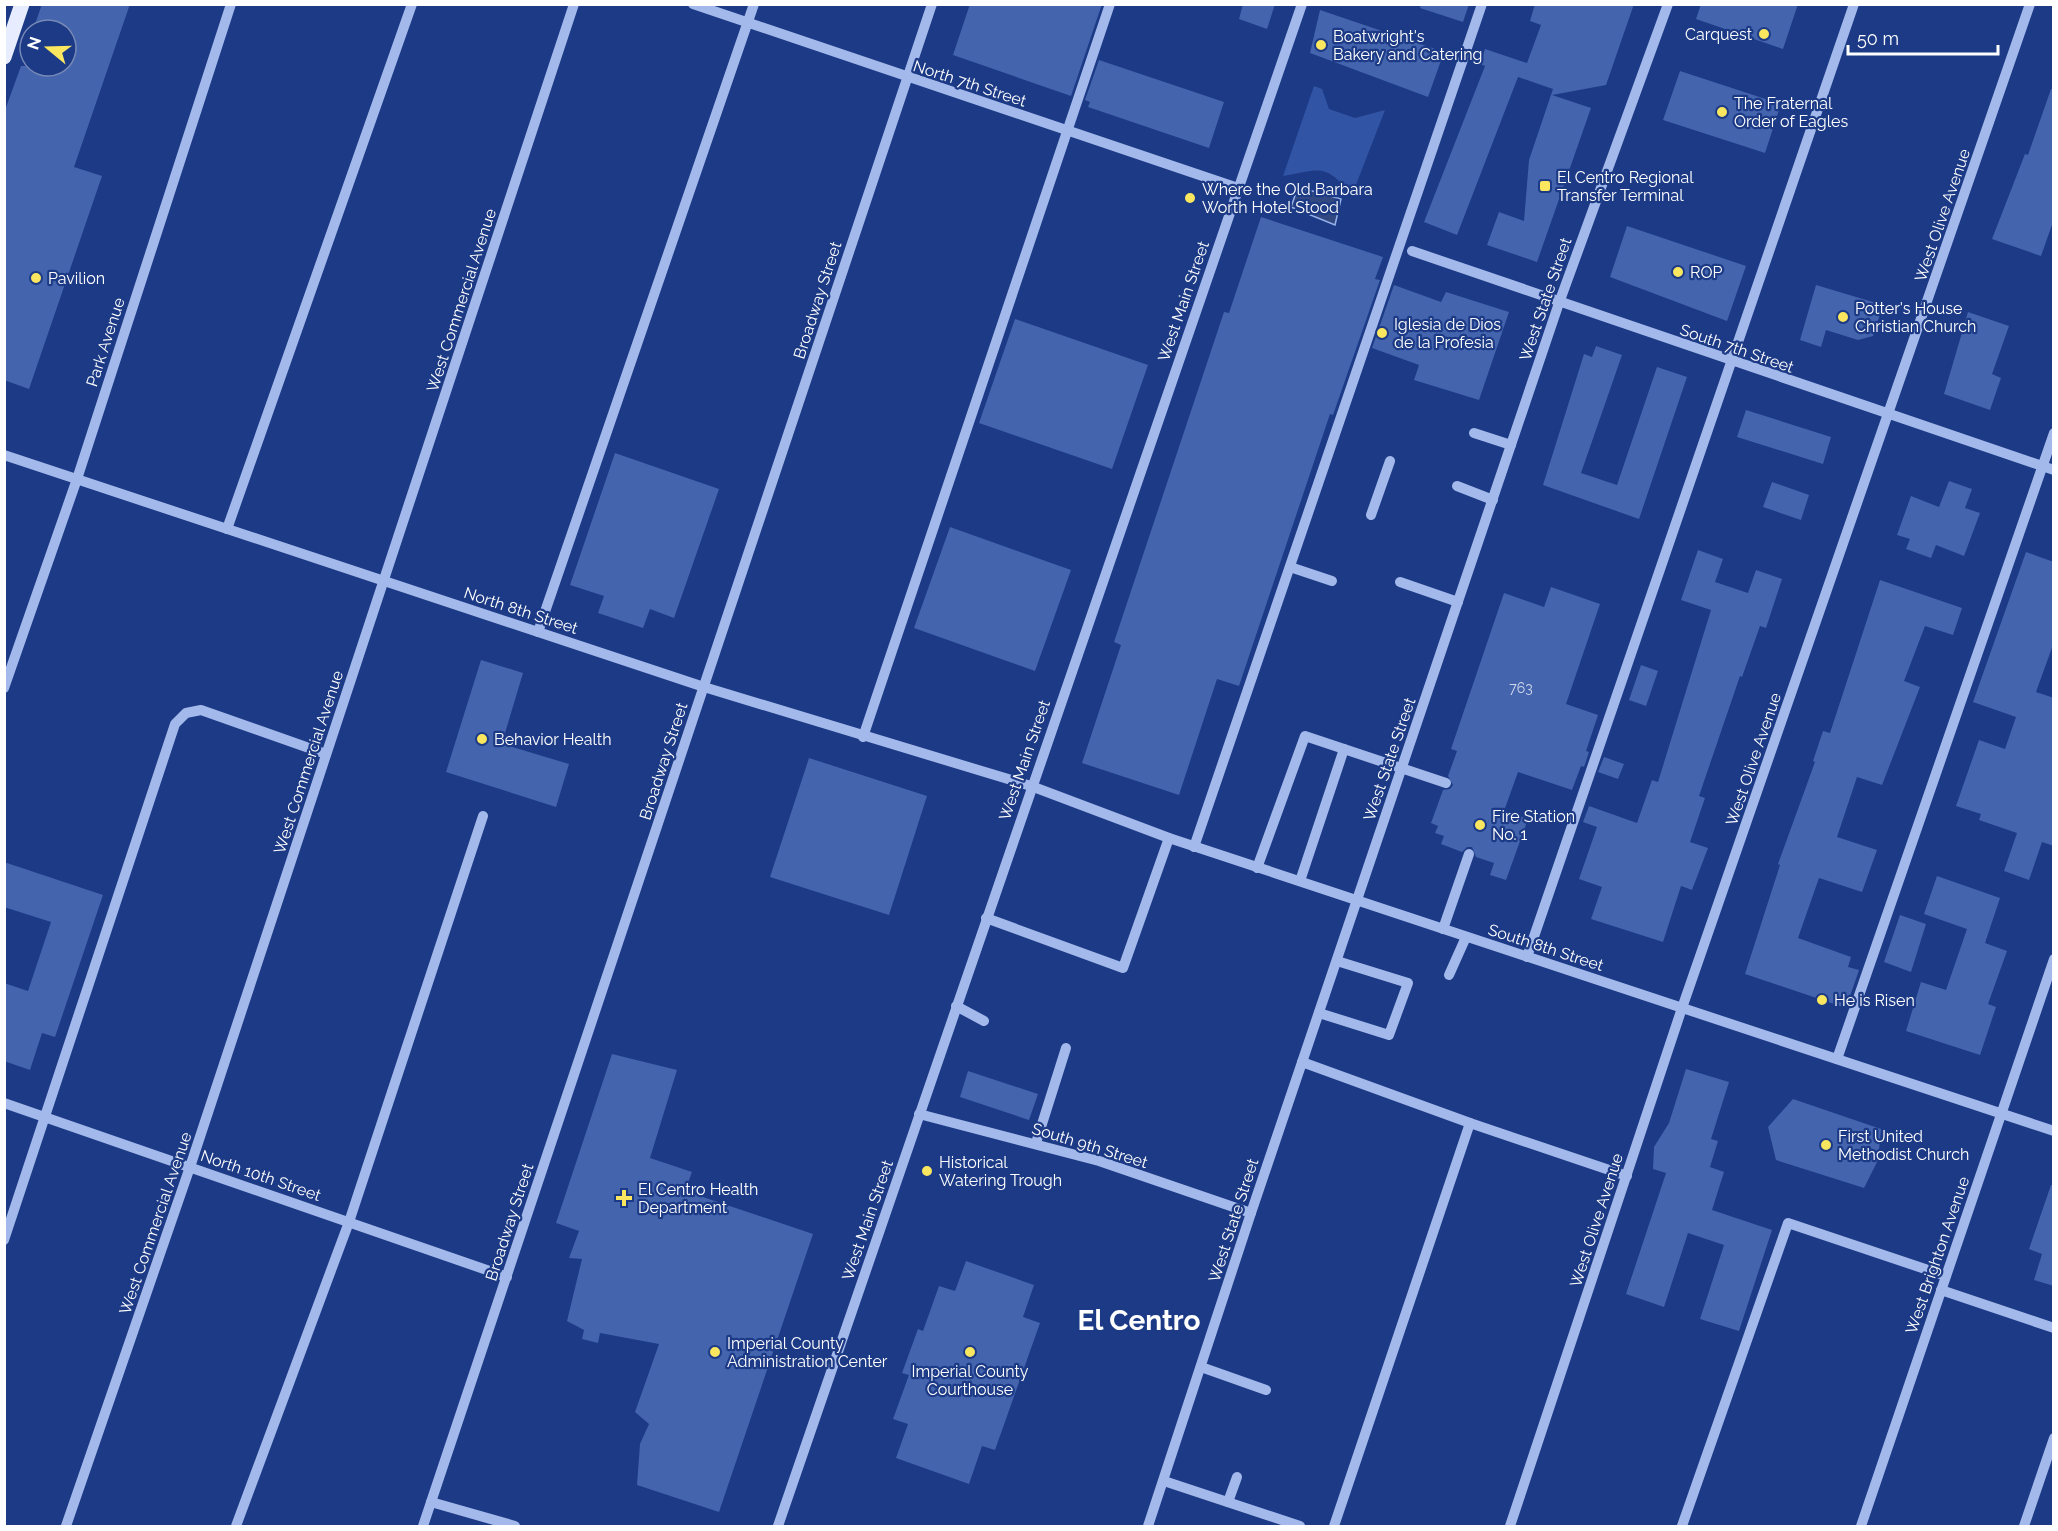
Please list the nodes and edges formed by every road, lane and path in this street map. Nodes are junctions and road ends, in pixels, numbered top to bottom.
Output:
1 (22, 4) edge
2 (231, 4) edge
3 (412, 4) edge
4 (574, 4) edge
5 (693, 4) edge
6 (754, 4) edge
7 (932, 4) edge
8 (1110, 4) edge
9 (1302, 4) edge
10 (1482, 4) edge
11 (1668, 4) edge
12 (1854, 4) edge
13 (2030, 4) edge
14 (747, 23) junction
15 (4, 57) edge
16 (906, 78) junction
17 (1068, 131) junction
18 (1238, 188) junction
19 (1412, 251) dead end
20 (1559, 303) junction
21 (1731, 362) junction
22 (1889, 415) junction
23 (1474, 433) dead end
24 (2054, 433) edge
25 (1511, 445) junction
26 (4, 454) edge
27 (1390, 461) dead end
28 (2042, 466) junction
29 (2054, 470) edge
30 (77, 478) junction
31 (1457, 486) dead end
32 (1493, 500) junction
33 (1371, 515) dead end
34 (227, 529) junction
35 (1290, 567) junction
36 (384, 580) junction
37 (1332, 581) dead end
38 (1400, 582) dead end
39 (1458, 602) junction
40 (538, 632) junction
41 (704, 687) junction
42 (4, 688) edge
43 (863, 736) junction
44 (1344, 749) junction
45 (327, 754) junction
46 (1402, 769) junction
47 (1446, 783) dead end
48 (1031, 786) junction
49 (483, 816) dead end
50 (1169, 838) junction
51 (1194, 847) junction
52 (1469, 854) dead end
53 (1257, 868) junction
54 (1300, 882) junction
55 (1358, 901) junction
56 (986, 918) junction
57 (1443, 929) junction
58 (1466, 937) junction
59 (1527, 957) junction
60 (2054, 959) edge
61 (1337, 961) junction
62 (1449, 975) dead end
63 (956, 1006) junction
64 (1682, 1008) junction
65 (1319, 1013) junction
66 (984, 1021) dead end
67 (1066, 1048) dead end
68 (1837, 1059) junction
69 (1302, 1062) junction
70 (4, 1103) edge
71 (919, 1114) junction
72 (2002, 1114) junction
73 (46, 1118) junction
74 (1470, 1123) junction
75 (2054, 1131) edge
76 (1036, 1143) junction
77 (190, 1167) junction
78 (1626, 1176) junction
79 (1251, 1213) junction
80 (349, 1222) junction
81 (4, 1240) edge
82 (507, 1276) junction
83 (1946, 1276) junction
84 (1941, 1290) junction
85 (2054, 1328) edge
86 (1201, 1367) junction
87 (1266, 1390) dead end
88 (2054, 1438) edge
89 (1237, 1477) dead end
90 (1164, 1481) junction
91 (431, 1502) junction
92 (1228, 1503) junction
93 (66, 1527) edge
94 (236, 1527) edge
95 (423, 1527) edge
96 (514, 1527) edge
97 (778, 1527) edge
98 (1148, 1527) edge
99 (1300, 1527) edge
100 (1334, 1527) edge
101 (1510, 1527) edge
102 (1682, 1527) edge
103 (1861, 1527) edge
104 (2024, 1527) edge

1 - 15 main road
2 - 30 street, Park Avenue
3 - 34 street
4 - 36 street, West Commercial Avenue
5 - 14 street, North 7th Street
6 - 14 street
7 - 16 street, Broadway Street
8 - 17 street
9 - 18 street, West Main Street
10 - 35 street
11 - 20 street, West State Street
12 - 21 street
13 - 22 street, West Olive Avenue
14 - 16 street, North 7th Street
14 - 40 street
16 - 17 street, North 7th Street
16 - 41 street, Broadway Street
17 - 18 street, North 7th Street
17 - 43 street
18 - 48 street, West Main Street
19 - 20 street, South 7th Street
20 - 21 street, South 7th Street
20 - 25 street, West State Street
21 - 22 street, South 7th Street
21 - 59 street
22 - 28 street, South 7th Street
22 - 64 street, West Olive Avenue
23 - 25 street
24 - 28 street
25 - 32 street, West State Street
26 - 30 street, North 8th Street
27 - 33 street
28 - 29 street, South 7th Street
28 - 68 street
30 - 34 street, North 8th Street
30 - 42 street, Park Avenue
31 - 32 street
32 - 39 street, West State Street
34 - 36 street, North 8th Street
35 - 37 street
35 - 51 street
36 - 40 street, North 8th Street
36 - 45 street, West Commercial Avenue
38 - 39 street
39 - 46 street, West State Street
40 - 41 street, North 8th Street
41 - 43 street, North 8th Street
41 - 82 street, Broadway Street
43 - 48 street, North 8th Street
44 - 46 street
44 - 53 street
44 - 54 street
45 - 73 street
45 - 77 street, West Commercial Avenue
46 - 47 street
46 - 55 street, West State Street
48 - 50 street, South 8th Street
48 - 56 street, West Main Street
49 - 80 street
50 - 51 street, South 8th Street
50 - 56 street
51 - 53 street, South 8th Street
52 - 57 street
53 - 54 street, South 8th Street
54 - 55 street, South 8th Street
55 - 57 street, South 8th Street
55 - 61 street, West State Street
56 - 63 street, West Main Street
57 - 58 street, South 8th Street
58 - 59 street, South 8th Street
58 - 62 street
59 - 64 street, South 8th Street
60 - 72 street, West Brighton Avenue
61 - 65 street, West State Street
61 - 65 street
63 - 66 street
63 - 71 street, West Main Street
64 - 68 street, South 8th Street
64 - 78 street, West Olive Avenue
65 - 69 street, West State Street
67 - 76 street
68 - 72 street, South 8th Street
69 - 74 street
69 - 79 street, West State Street
70 - 73 street, North 10th Street
71 - 76 street, South 9th Street
71 - 97 street, West Main Street
72 - 75 street, South 8th Street
72 - 83 street, West Brighton Avenue
73 - 77 street, North 10th Street
73 - 81 street
74 - 78 street
74 - 100 street
76 - 79 street, South 9th Street
77 - 80 street, North 10th Street
77 - 93 street, West Commercial Avenue
78 - 101 street, West Olive Avenue
79 - 86 street, West State Street
80 - 82 street, North 10th Street
80 - 94 street
82 - 91 street, Broadway Street
83 - 84 street, West Brighton Avenue
83 - 102 street
84 - 85 street
84 - 103 street, West Brighton Avenue
86 - 87 street
86 - 90 street, West State Street
88 - 104 street
89 - 92 street
90 - 92 street
90 - 98 street, West State Street
91 - 95 street, Broadway Street
91 - 96 street
92 - 99 street

